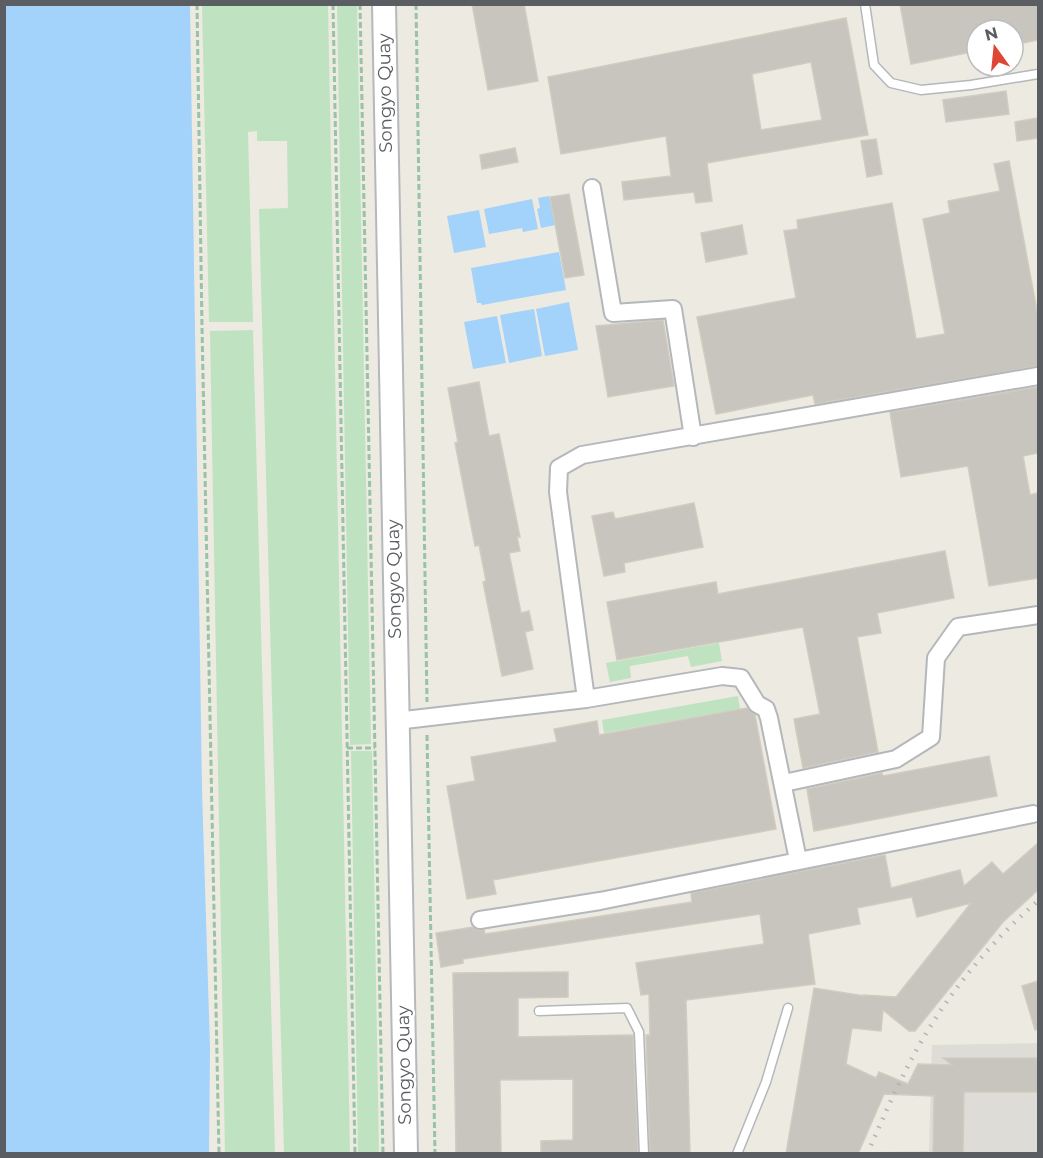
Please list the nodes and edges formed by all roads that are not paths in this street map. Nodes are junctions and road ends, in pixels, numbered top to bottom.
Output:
1 (384, 4) edge
2 (865, 4) edge
3 (1038, 74) edge
4 (592, 188) dead end
5 (1038, 376) edge
6 (693, 437) junction
7 (1038, 615) edge
8 (585, 699) junction
9 (396, 721) junction
10 (784, 783) junction
11 (1033, 814) dead end
12 (798, 860) junction
13 (480, 920) dead end
14 (788, 1008) dead end
15 (539, 1011) dead end
16 (406, 1154) edge
17 (644, 1154) edge
18 (737, 1154) edge

1 - 9 main road, Songyo Quay
2 - 3 lane
4 - 6 street
5 - 6 street
6 - 8 street
7 - 10 street
8 - 9 street
8 - 10 street
9 - 16 main road, Songyo Quay
10 - 12 street
11 - 12 street
12 - 13 street
14 - 18 lane
15 - 17 lane

